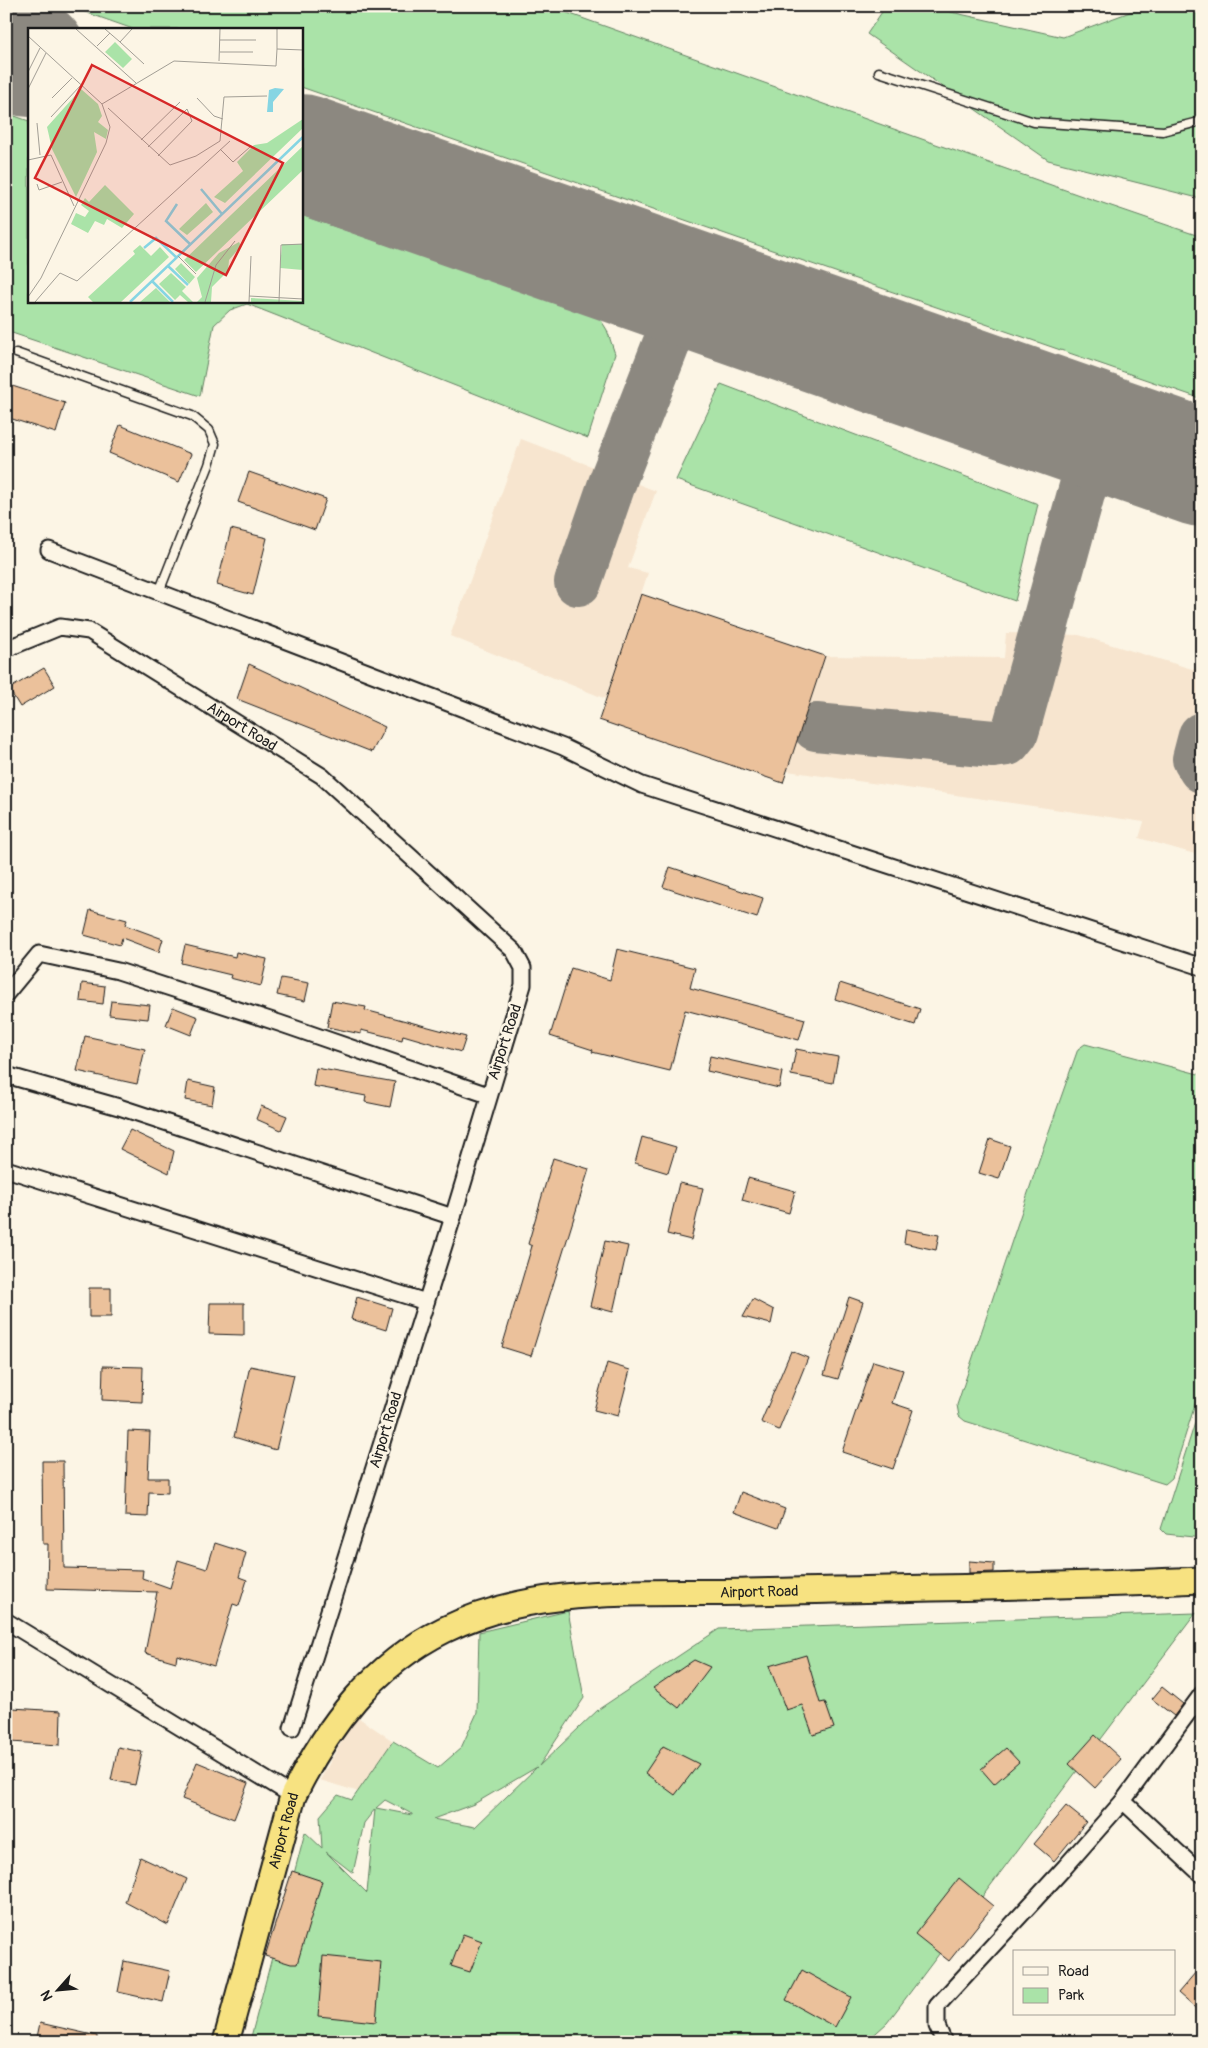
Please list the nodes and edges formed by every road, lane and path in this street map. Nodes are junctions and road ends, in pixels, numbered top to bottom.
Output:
1 (879, 72) dead end
2 (1202, 121) edge
3 (16, 353) dead end
4 (49, 550) dead end
5 (159, 592) junction
6 (6, 649) edge
7 (1202, 967) edge
8 (6, 994) edge
9 (6, 1075) edge
10 (488, 1095) junction
11 (6, 1169) edge
12 (453, 1217) junction
13 (426, 1302) junction
14 (1202, 1580) edge
15 (6, 1621) edge
16 (1202, 1694) edge
17 (292, 1728) dead end
18 (293, 1796) junction
19 (1123, 1801) junction
20 (1202, 1875) edge
21 (226, 2042) edge
22 (944, 2042) edge

1 - 2 lane
3 - 5 lane
4 - 5 street
5 - 7 street
6 - 10 street, Airport Road
8 - 10 street
9 - 12 street
10 - 12 street, Airport Road
11 - 13 street
12 - 13 street, Airport Road
13 - 17 street, Airport Road
14 - 18 highway, Airport Road
15 - 18 street
16 - 19 street
18 - 21 highway, Airport Road
19 - 20 street
19 - 22 street

